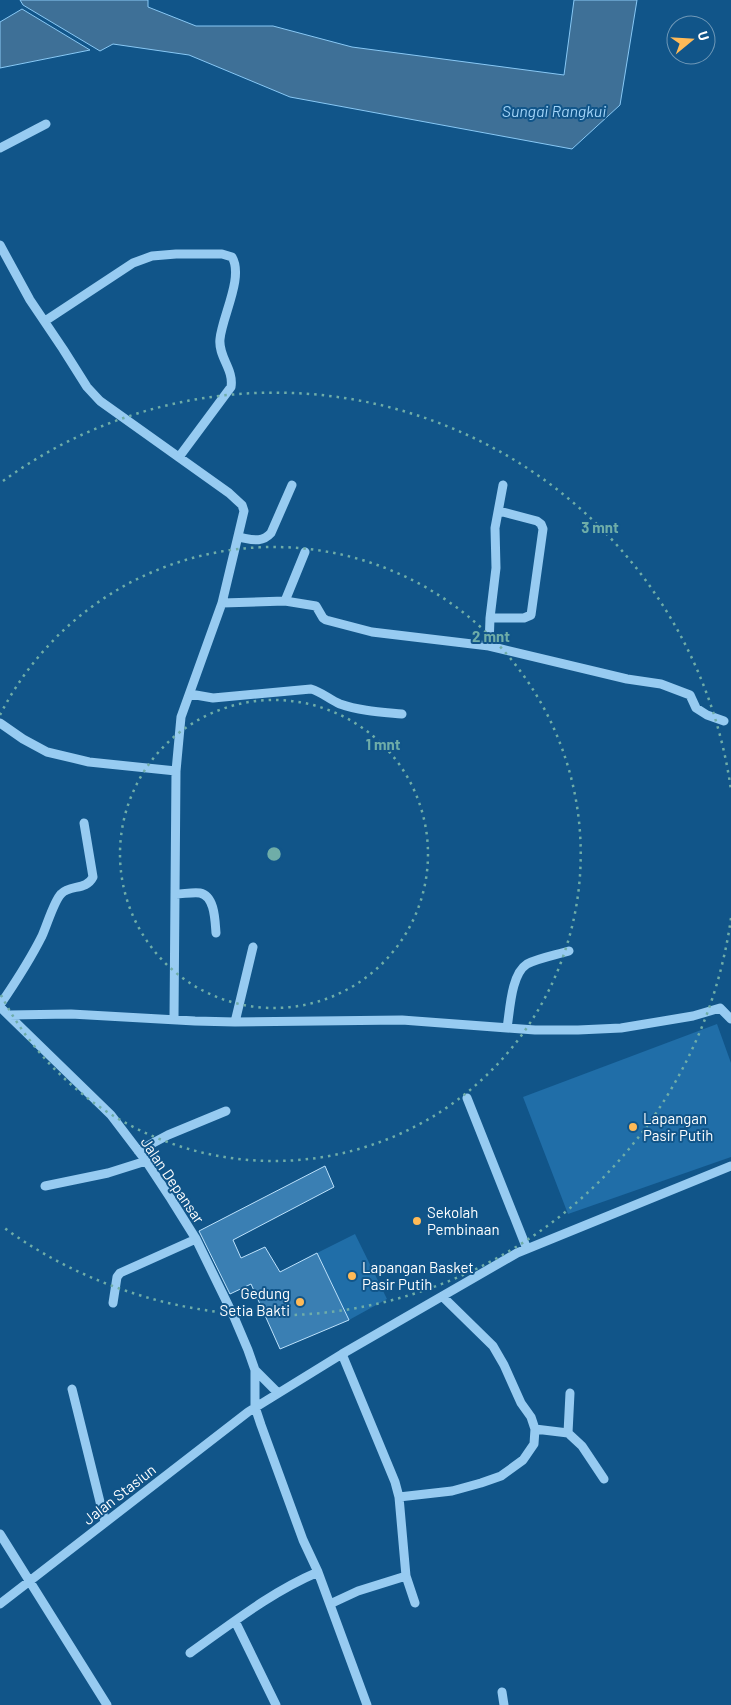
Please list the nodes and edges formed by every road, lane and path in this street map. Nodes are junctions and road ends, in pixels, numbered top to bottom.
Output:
1 (46, 124) dead end
2 (0, 148) edge
3 (0, 245) edge
4 (45, 321) junction
5 (179, 457) junction
6 (292, 485) dead end
7 (503, 485) dead end
8 (499, 511) junction
9 (238, 537) junction
10 (305, 552) dead end
11 (285, 601) junction
12 (222, 603) junction
13 (490, 618) junction
14 (489, 646) junction
15 (190, 694) junction
16 (402, 714) dead end
17 (724, 721) dead end
18 (0, 723) edge
19 (176, 770) junction
20 (84, 823) dead end
21 (176, 894) junction
22 (216, 933) dead end
23 (253, 947) dead end
24 (569, 951) dead end
25 (731, 1004) edge
26 (0, 1006) edge
27 (720, 1008) junction
28 (9, 1015) junction
29 (174, 1019) junction
30 (731, 1019) edge
31 (235, 1022) junction
32 (507, 1028) junction
33 (467, 1098) dead end
34 (226, 1111) dead end
35 (138, 1151) junction
36 (146, 1161) junction
37 (731, 1166) edge
38 (45, 1186) dead end
39 (196, 1240) junction
40 (527, 1248) junction
41 (443, 1297) junction
42 (113, 1304) dead end
43 (342, 1354) junction
44 (255, 1370) junction
45 (72, 1388) dead end
46 (570, 1392) dead end
47 (278, 1393) junction
48 (255, 1407) junction
49 (535, 1429) junction
50 (568, 1434) junction
51 (604, 1480) dead end
52 (399, 1497) junction
53 (105, 1522) junction
54 (0, 1534) edge
55 (318, 1572) junction
56 (406, 1576) junction
57 (30, 1581) junction
58 (0, 1604) edge
59 (330, 1604) junction
60 (415, 1604) dead end
61 (235, 1621) junction
62 (190, 1653) dead end
63 (502, 1692) dead end
64 (107, 1705) edge
65 (276, 1705) edge
66 (367, 1705) edge
67 (504, 1705) edge

1 - 2 street
3 - 4 street
4 - 5 street
4 - 5 street
5 - 9 street
6 - 9 street
7 - 8 street
8 - 13 street
8 - 13 street
9 - 12 street
10 - 11 street
11 - 12 street
11 - 14 street
12 - 15 street
13 - 14 street
14 - 17 street
15 - 16 street
15 - 19 street
18 - 19 street
19 - 21 street
20 - 26 street
21 - 22 street
21 - 29 street
23 - 31 street
24 - 32 street
25 - 27 street
26 - 28 street, Jalan Depansar
27 - 30 street
27 - 32 street
28 - 29 street
28 - 35 street, Jalan Depansar
29 - 31 street
31 - 32 street
33 - 40 street
34 - 35 street
35 - 36 street, Jalan Depansar
36 - 38 street
36 - 39 street, Jalan Depansar
37 - 40 street, Jalan Stasiun
39 - 42 street
39 - 44 street, Jalan Depansar
40 - 41 street, Jalan Stasiun
41 - 43 street, Jalan Stasiun
41 - 49 street
43 - 47 street, Jalan Stasiun
43 - 52 street
44 - 47 street
44 - 48 street, Jalan Depansar
45 - 53 street
46 - 50 street
47 - 48 street, Jalan Stasiun
48 - 53 street, Jalan Stasiun
48 - 55 street, Jalan Depansar
49 - 50 street
49 - 52 street
50 - 51 street
52 - 56 street
53 - 57 street, Jalan Stasiun
54 - 57 street
55 - 59 street, Jalan Depansar
55 - 61 street
56 - 59 street
56 - 60 street
57 - 58 street, Jalan Stasiun
57 - 64 street
59 - 66 street, Jalan Depansar
61 - 62 street
61 - 65 street
63 - 67 street

